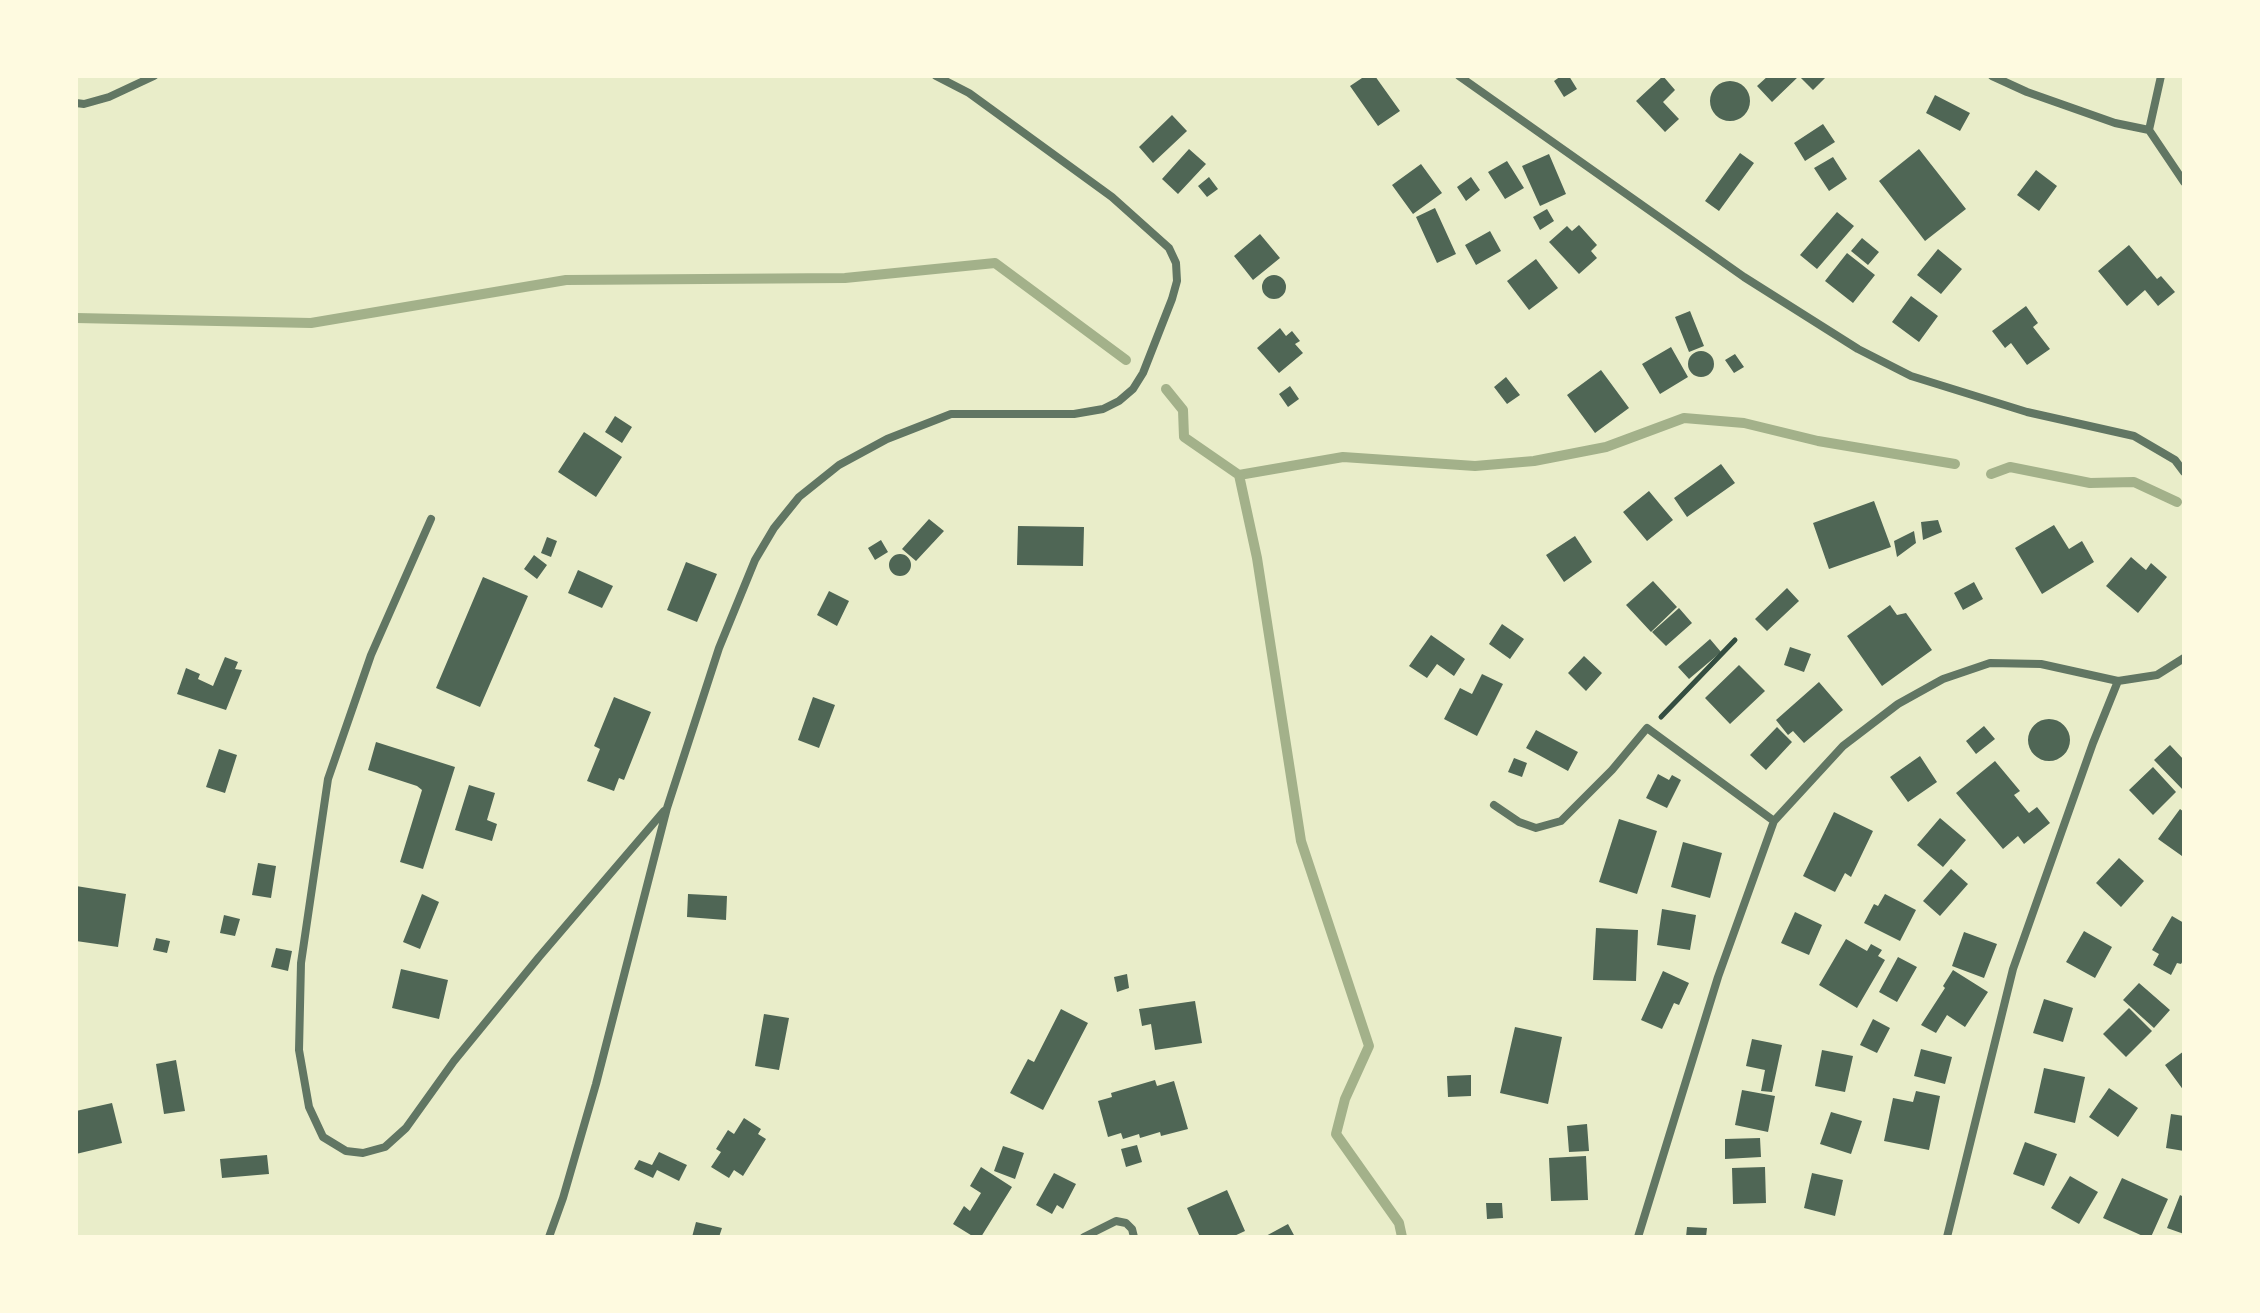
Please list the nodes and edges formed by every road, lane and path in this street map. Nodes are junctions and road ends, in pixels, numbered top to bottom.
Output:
1 (154, 76) edge
2 (936, 76) edge
3 (1459, 76) edge
4 (1992, 76) edge
5 (2161, 76) edge
6 (76, 103) edge
7 (2149, 130) junction
8 (2184, 182) edge
9 (2184, 472) edge
10 (431, 519) dead end
11 (1735, 640) dead end
12 (2184, 658) edge
13 (2118, 681) junction
14 (1647, 728) junction
15 (1494, 805) dead end
16 (667, 808) junction
17 (1774, 821) junction
18 (549, 1237) edge
19 (1084, 1237) edge
20 (1134, 1237) edge
21 (1638, 1237) edge
22 (1947, 1237) edge

1 - 6 street
2 - 16 street
3 - 9 street
4 - 7 street
5 - 7 street
7 - 8 street
10 - 16 street
11 - 14 path
12 - 13 street
13 - 17 street
13 - 22 street
14 - 15 street
14 - 17 street
16 - 18 street
17 - 21 street
19 - 20 street

